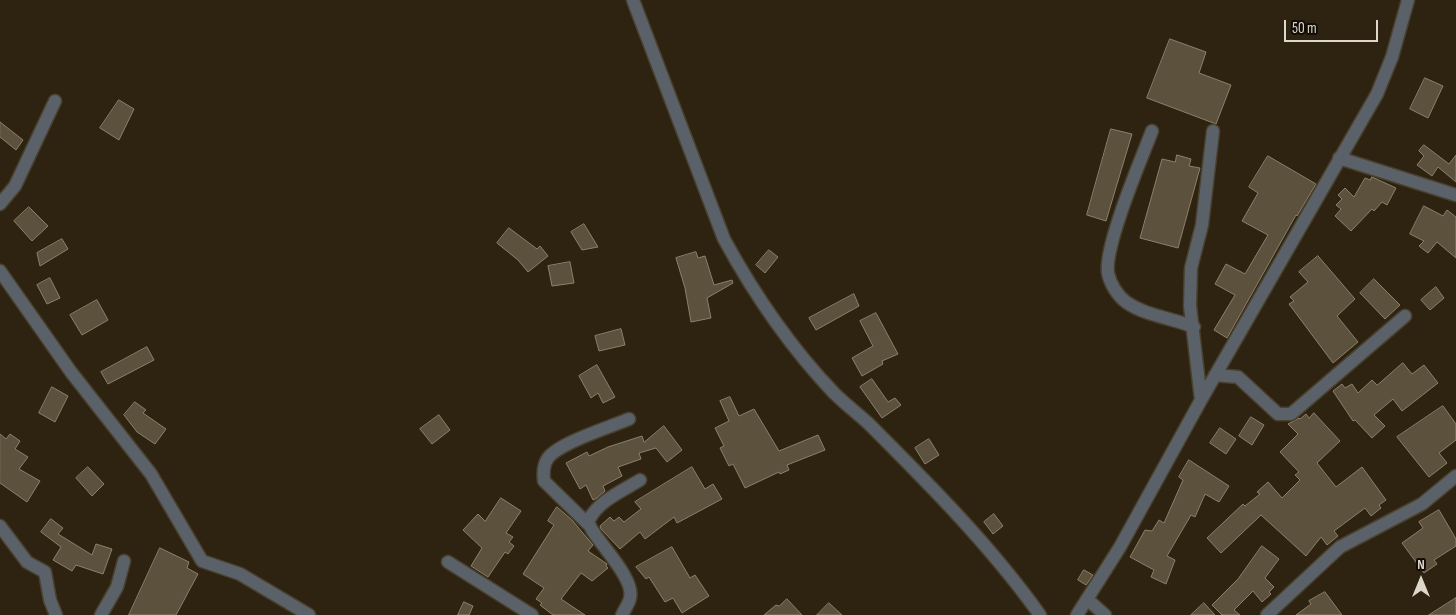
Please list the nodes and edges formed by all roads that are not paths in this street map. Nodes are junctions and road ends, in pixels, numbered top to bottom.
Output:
1 (633, 0) edge
2 (1408, 0) edge
3 (55, 102) dead end
4 (1152, 131) dead end
5 (1213, 131) dead end
6 (1339, 158) junction
7 (1456, 195) edge
8 (0, 204) edge
9 (0, 271) edge
10 (1405, 316) dead end
11 (1194, 328) junction
12 (1215, 375) junction
13 (1200, 400) junction
14 (629, 419) dead end
15 (1456, 476) edge
16 (640, 480) dead end
17 (588, 524) junction
18 (0, 526) edge
19 (124, 561) dead end
20 (448, 562) dead end
21 (1087, 599) junction
22 (56, 615) edge
23 (101, 615) edge
24 (309, 615) edge
25 (532, 615) edge
26 (622, 615) edge
27 (1039, 615) edge
28 (1077, 615) edge
29 (1105, 615) edge
30 (1267, 615) edge

1 - 27 street
2 - 6 street
3 - 8 street
4 - 11 street
5 - 11 street
6 - 7 street
6 - 12 street
9 - 24 street
10 - 12 street
11 - 13 street
12 - 13 street
13 - 21 street
14 - 17 street
15 - 30 street
16 - 17 street
17 - 26 street
18 - 22 street
19 - 23 street
20 - 25 street
21 - 28 street
21 - 29 street

